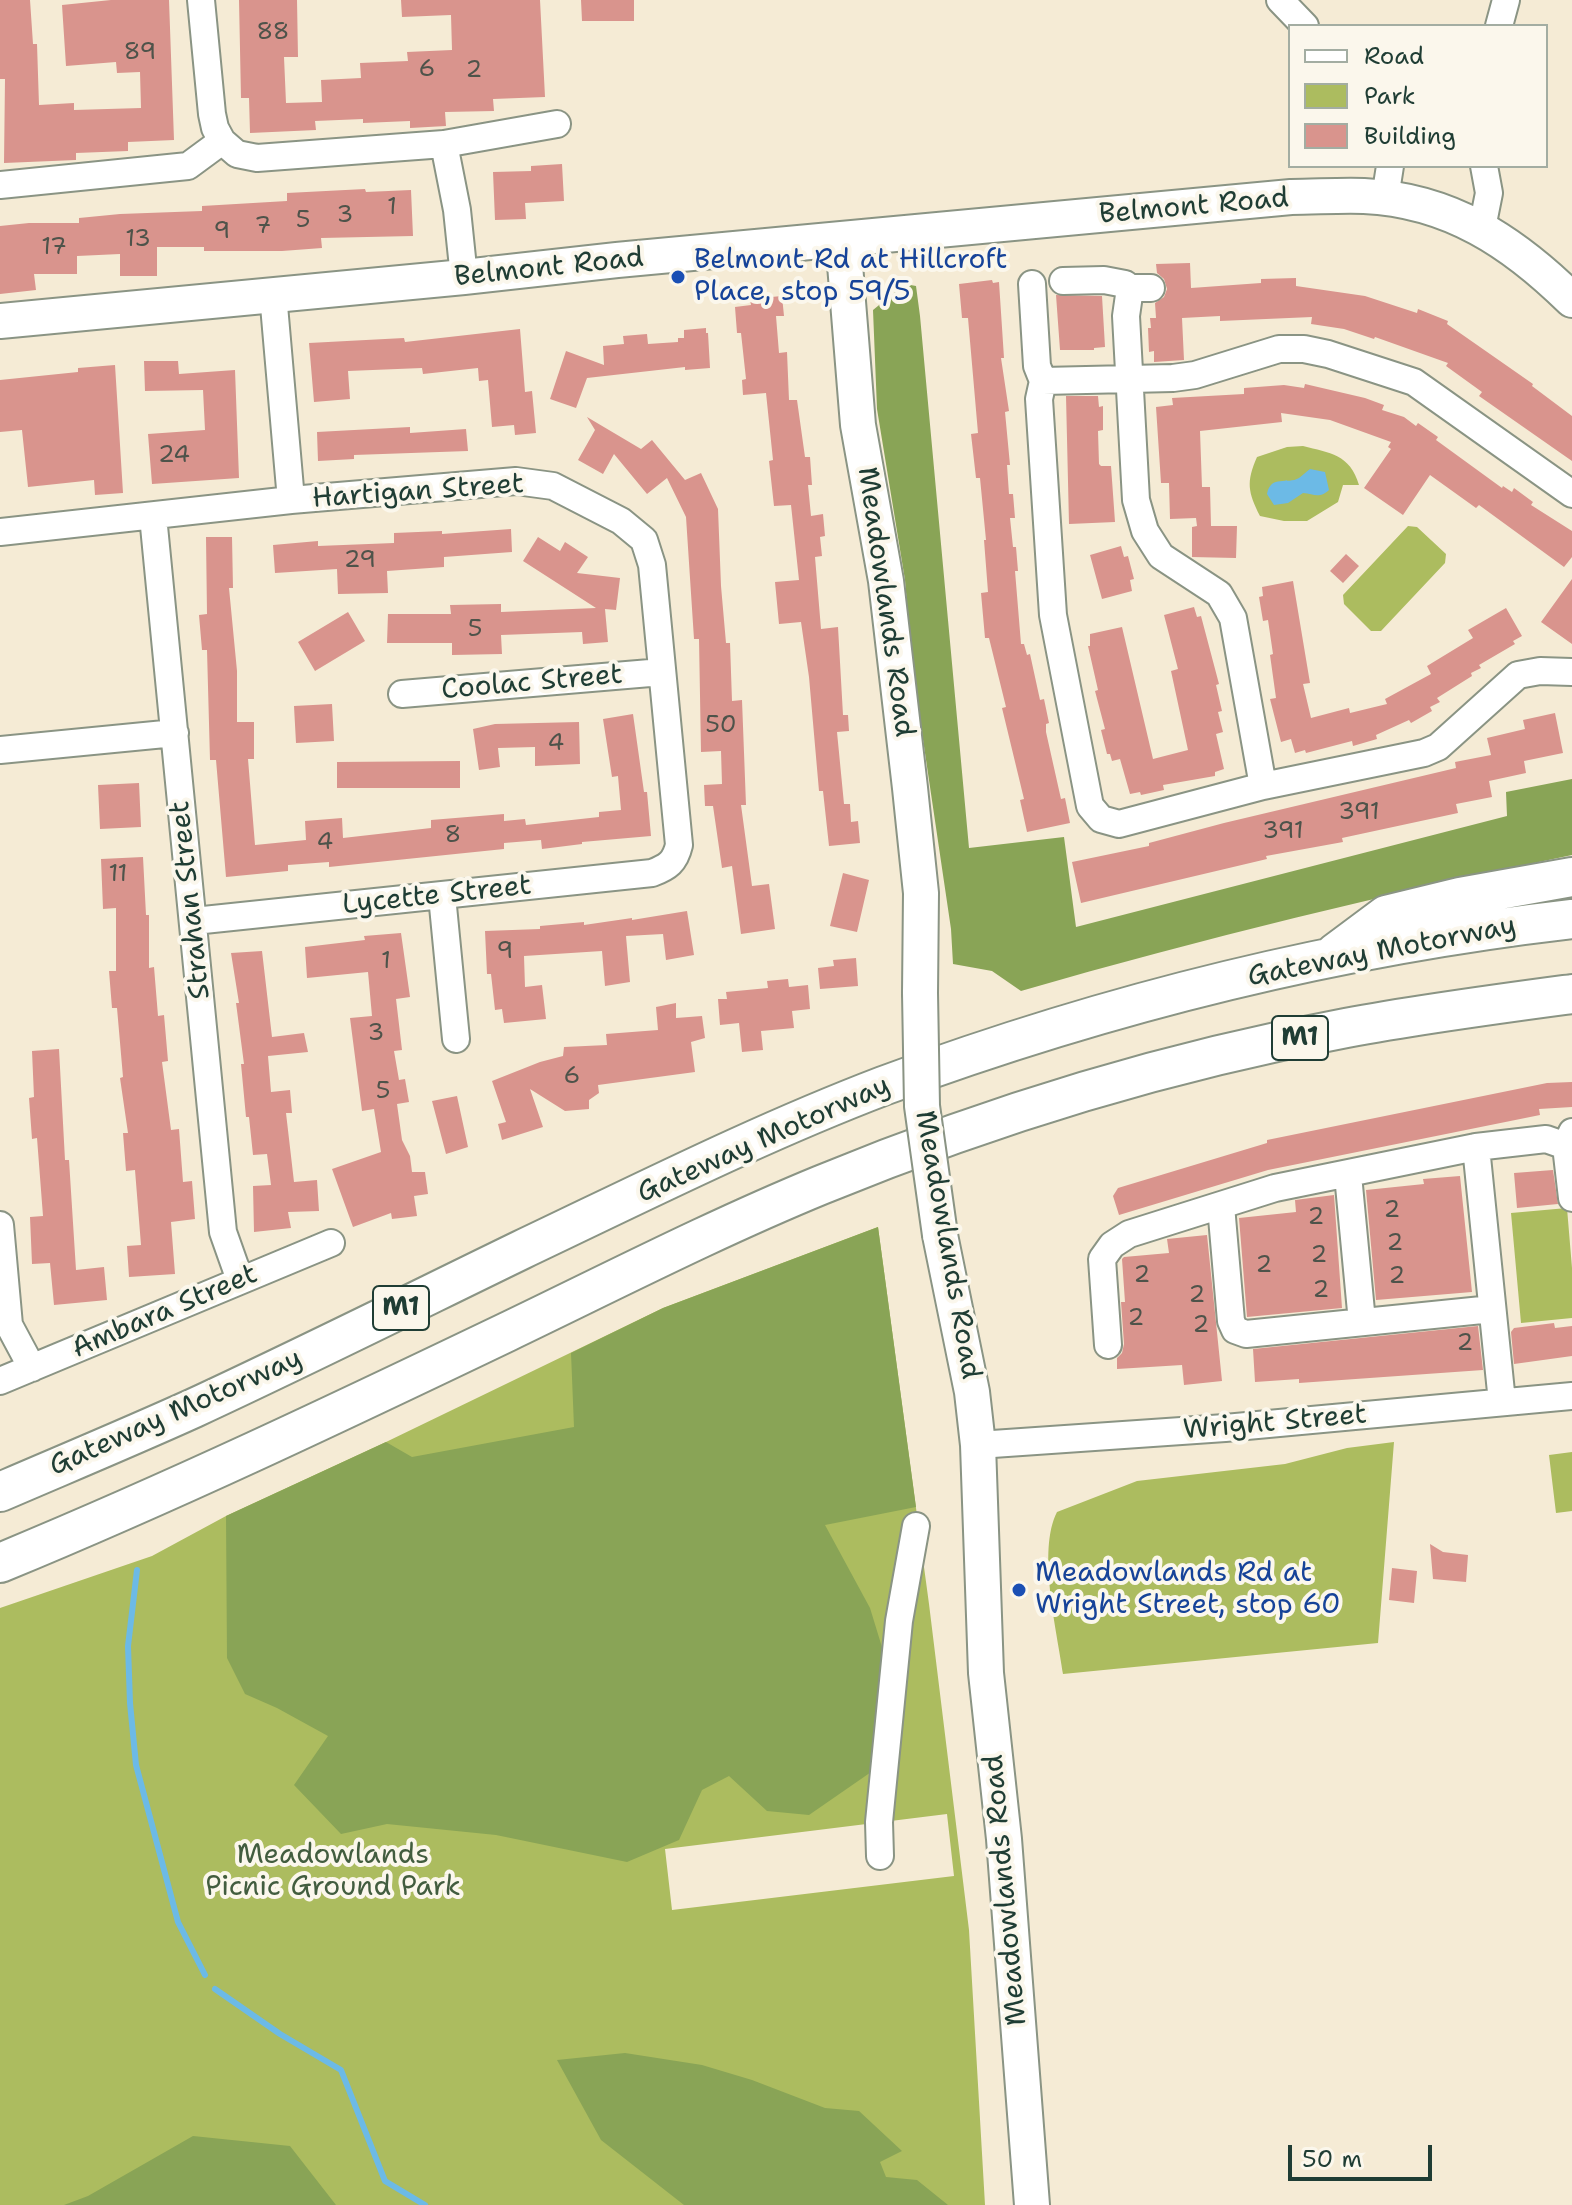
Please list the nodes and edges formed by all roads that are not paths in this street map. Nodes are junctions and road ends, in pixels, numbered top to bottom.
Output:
1 (201, 0) edge
2 (1280, 0) edge
3 (1506, 0) edge
4 (1303, 24) edge
5 (1500, 24) edge
6 (557, 124) dead end
7 (222, 141) junction
8 (444, 144) junction
9 (1485, 168) edge
10 (1387, 182) edge
11 (0, 185) edge
12 (1482, 228) junction
13 (843, 240) junction
14 (464, 277) junction
15 (1063, 281) dead end
16 (1032, 284) dead end
17 (273, 294) junction
18 (1572, 300) edge
19 (0, 321) edge
20 (1130, 380) junction
21 (1043, 381) junction
22 (1572, 494) edge
23 (291, 500) junction
24 (153, 516) junction
25 (0, 532) edge
26 (662, 672) junction
27 (1572, 672) edge
28 (402, 694) dead end
29 (175, 733) junction
30 (0, 750) edge
31 (1263, 786) junction
32 (675, 859) joint
33 (1572, 877) edge
34 (442, 896) junction
35 (1572, 919) edge
36 (194, 921) junction
37 (1327, 959) junction
38 (1572, 994) edge
39 (456, 1039) dead end
40 (1569, 1139) edge
41 (1476, 1147) junction
42 (1348, 1175) junction
43 (1572, 1198) edge
44 (1221, 1206) junction
45 (0, 1225) edge
46 (331, 1243) dead end
47 (240, 1280) junction
48 (1492, 1309) junction
49 (1362, 1322) junction
50 (1108, 1345) dead end
51 (32, 1368) junction
52 (0, 1381) edge
53 (1572, 1396) edge
54 (1502, 1402) junction
55 (978, 1445) junction
56 (0, 1492) edge
57 (916, 1526) dead end
58 (0, 1563) edge
59 (880, 1856) dead end
60 (1032, 2205) edge

1 - 7 street
2 - 4 street
3 - 5 street
6 - 8 street
7 - 8 street
7 - 11 street
8 - 14 street
9 - 12 street
10 - 12 main road, Belmont Road
10 - 13 main road, Belmont Road
12 - 18 main road, Belmont Road
13 - 14 main road, Belmont Road
13 - 55 main road, Meadowlands Road, bridge
14 - 17 main road, Belmont Road
15 - 20 street
16 - 21 street
17 - 19 main road, Belmont Road
17 - 23 street
20 - 21 street
20 - 22 street
20 - 31 street
21 - 31 street
23 - 24 street, Hartigan Street
23 - 26 street, Hartigan Street
24 - 25 street, Hartigan Street
24 - 29 street, Strahan Street
26 - 28 street, Coolac Street
26 - 32 street, Hartigan Street
27 - 31 street
29 - 30 street
29 - 36 street, Strahan Street
32 - 34 street, Lycette Street
33 - 37 highway
34 - 36 street, Lycette Street
34 - 39 street
35 - 37 highway, Gateway Motorway / M1
36 - 47 street, Strahan Street
37 - 56 highway, Gateway Motorway / M1
38 - 58 highway, M1
40 - 41 street
40 - 43 street
41 - 42 street
41 - 48 street
42 - 44 street
42 - 49 street
44 - 49 street
44 - 50 street
45 - 51 street
46 - 47 street, Ambara Street
47 - 51 street, Ambara Street
48 - 49 street
48 - 54 street
51 - 52 street, Ambara Street
53 - 54 street, Wright Street
54 - 55 street, Wright Street
55 - 60 main road, Meadowlands Road
57 - 59 street

